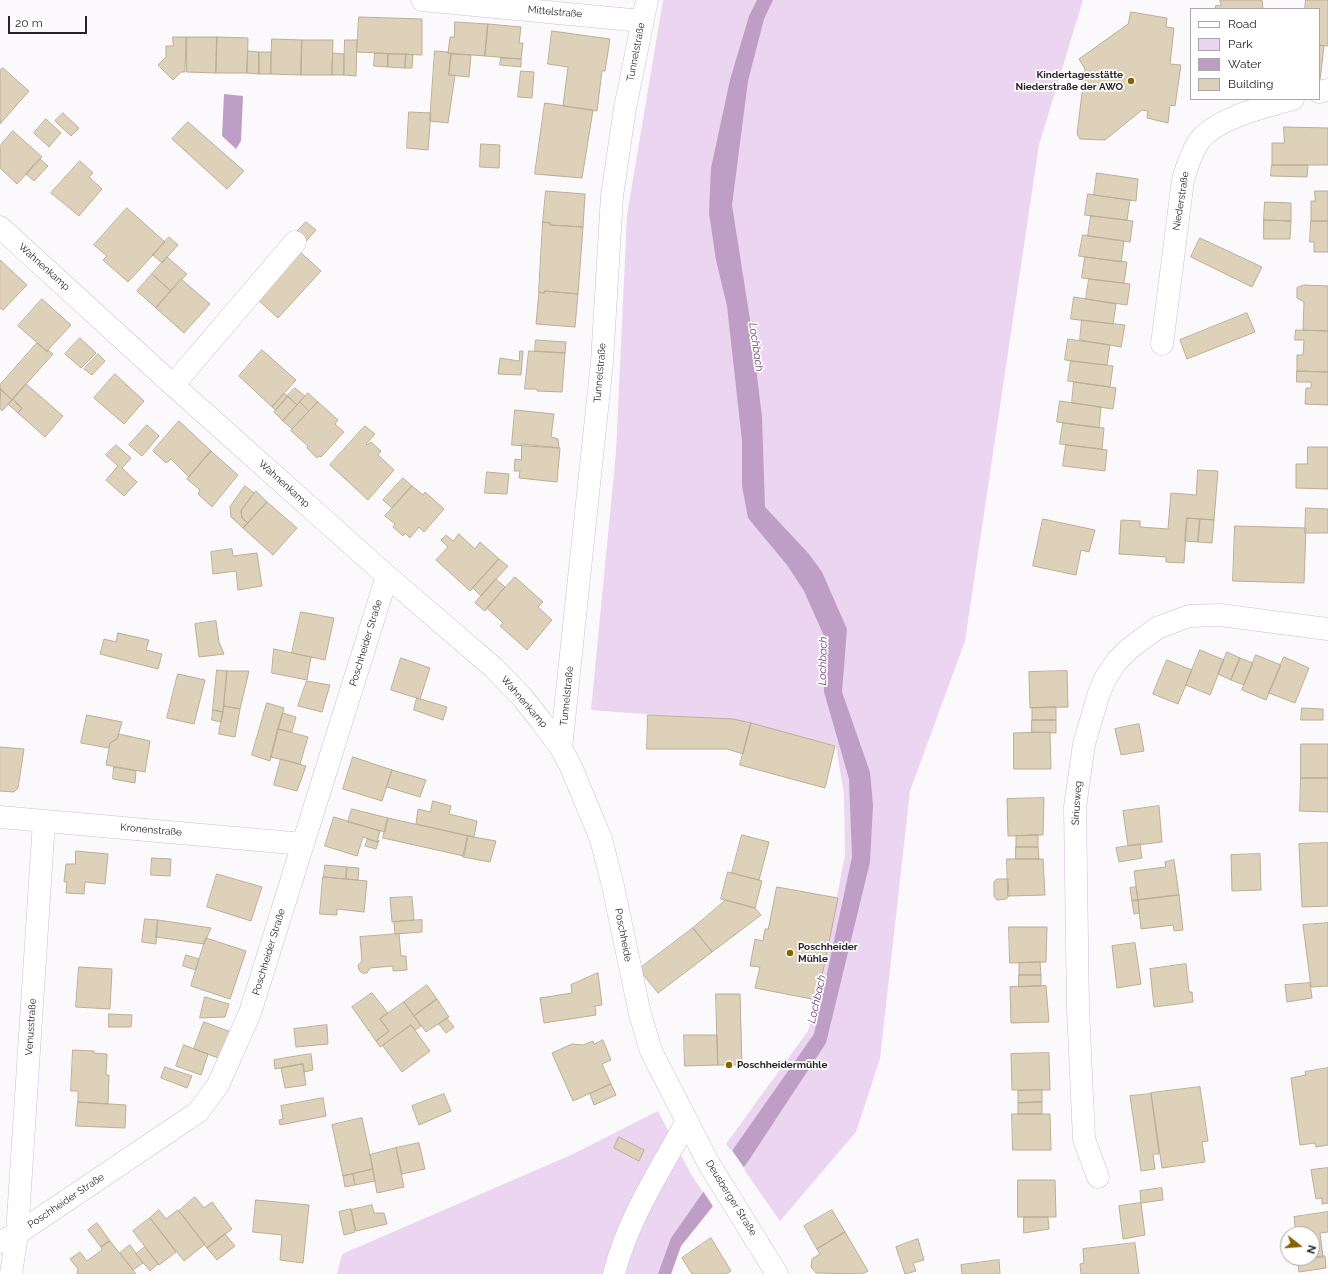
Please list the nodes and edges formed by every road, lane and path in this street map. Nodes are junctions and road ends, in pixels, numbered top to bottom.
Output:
1 (422, 0) edge
2 (644, 10) edge
3 (1290, 100) edge
4 (0, 227) edge
5 (295, 242) dead end
6 (1162, 344) dead end
7 (173, 385) junction
8 (387, 576) junction
9 (1328, 629) edge
10 (561, 748) junction
11 (0, 817) edge
12 (44, 821) junction
13 (303, 844) junction
14 (687, 1121) junction
15 (1098, 1176) dead end
16 (8, 1238) edge
17 (11, 1274) edge
18 (614, 1274) edge
19 (777, 1274) edge

1 - 2 street, Mittelstraße
2 - 10 street, Tunnelstraße
3 - 6 street, Niederstraße
4 - 7 street, Wahnenkamp
5 - 7 street
7 - 8 street, Wahnenkamp
8 - 10 street, Wahnenkamp
8 - 13 street, Poschheider Straße
9 - 15 street, Siriusweg
10 - 14 street, Poschheide
11 - 12 street, Kronenstraße
12 - 13 street, Kronenstraße
12 - 16 street, Venusstraße
13 - 16 street, Poschheider Straße
14 - 18 street
14 - 19 street, Deusberger Straße
16 - 17 street, Venusstraße

